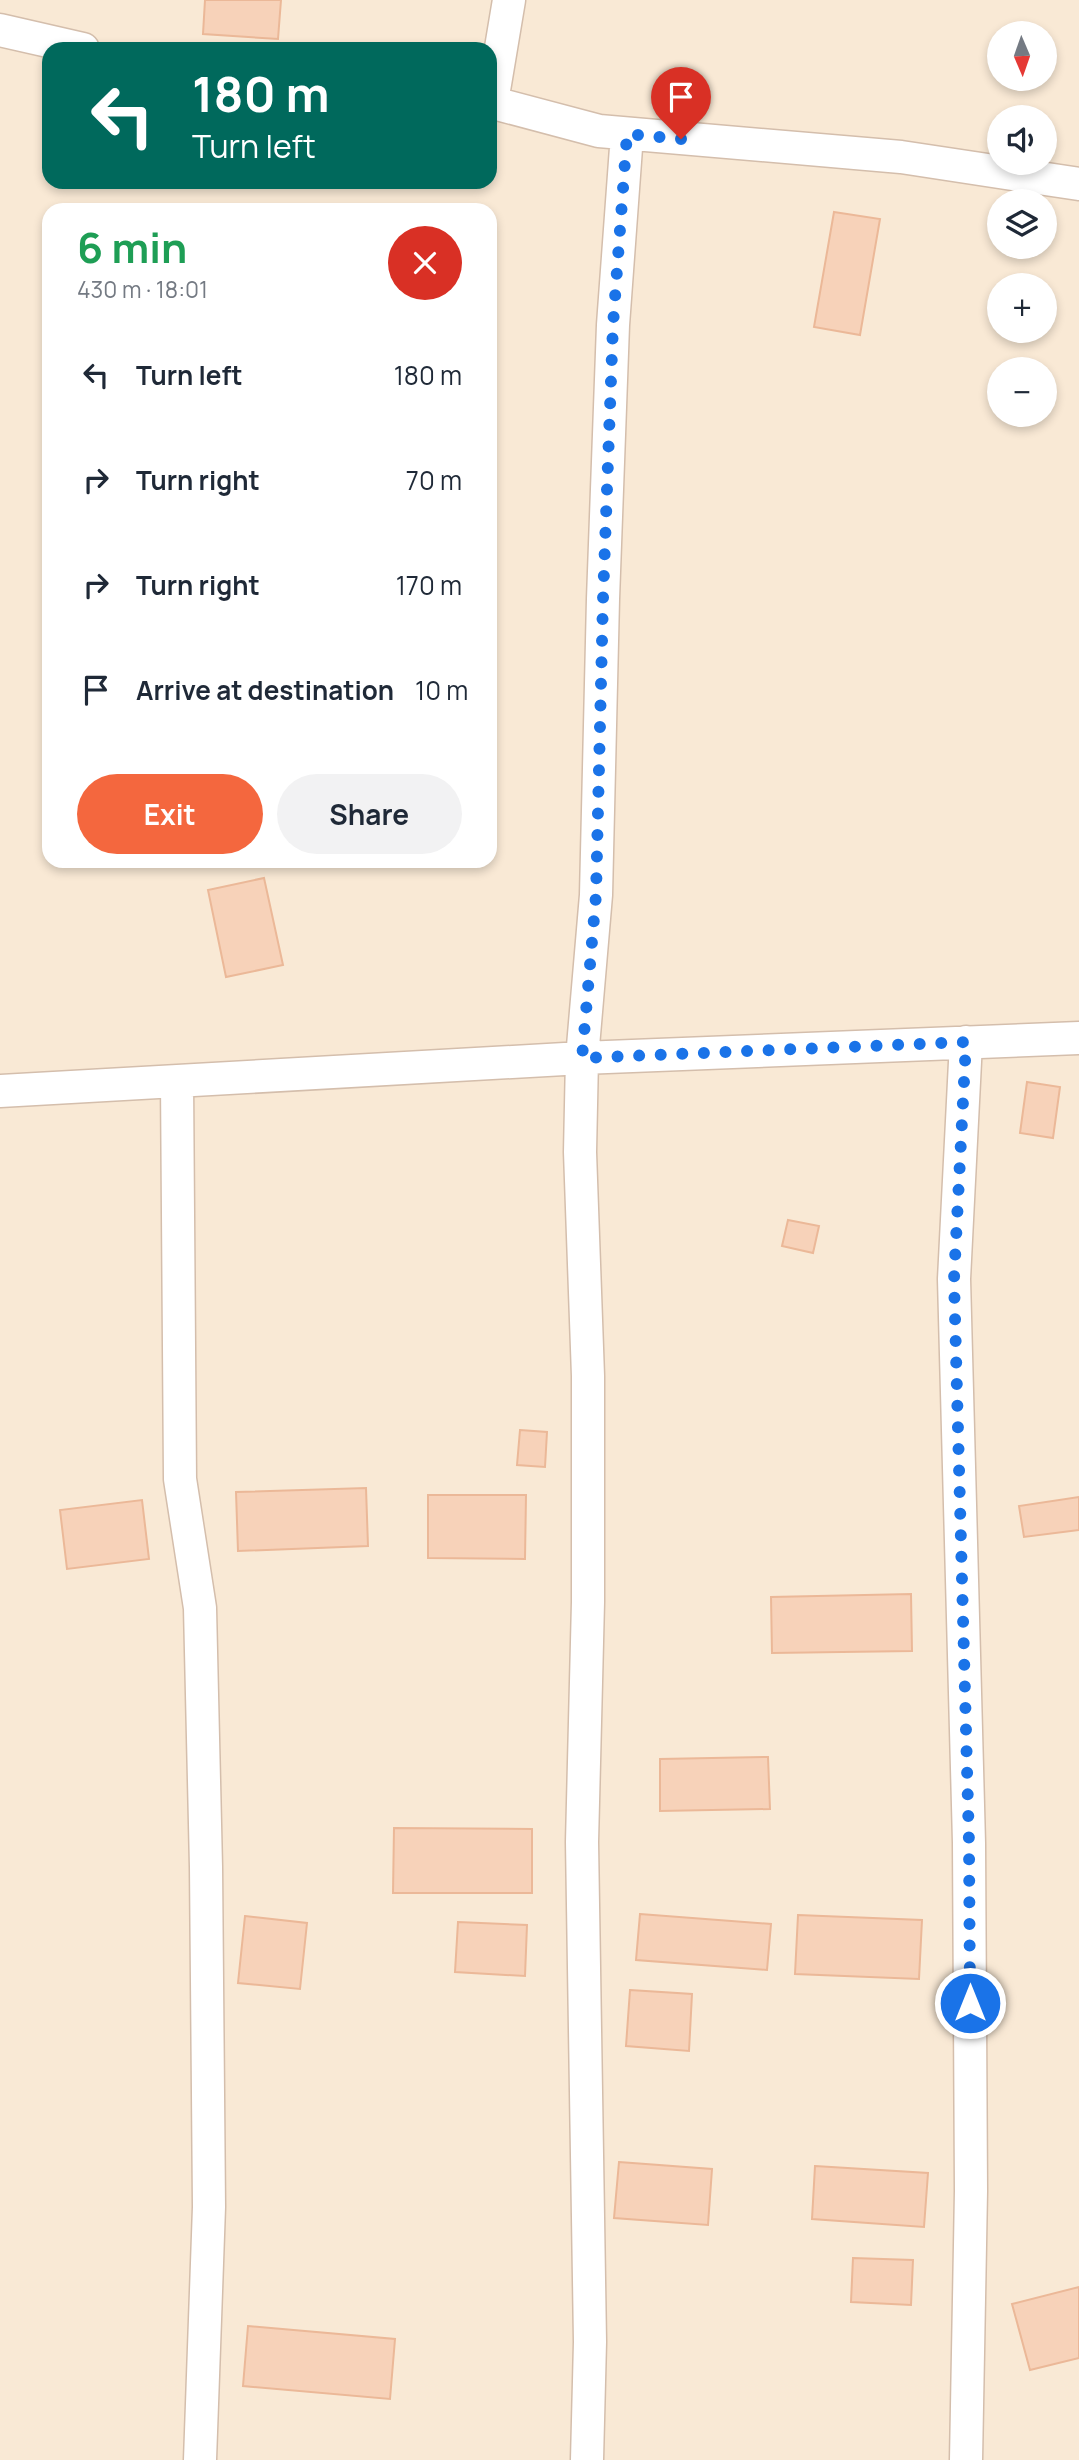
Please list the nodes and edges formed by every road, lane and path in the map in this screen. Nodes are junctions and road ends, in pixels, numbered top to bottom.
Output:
1 (509, 0) edge
2 (0, 30) edge
3 (52, 42) edge
4 (497, 68) edge
5 (497, 104) edge
6 (627, 134) junction
7 (1079, 184) edge
8 (1079, 1038) edge
9 (966, 1042) junction
10 (582, 1058) junction
11 (177, 1082) junction
12 (0, 1091) edge
13 (200, 2460) edge
14 (587, 2460) edge
15 (966, 2460) edge

1 - 4 street
2 - 3 street
5 - 6 street
6 - 7 street
6 - 10 street
8 - 9 street
9 - 10 street
9 - 15 street
10 - 11 street
10 - 14 street
11 - 12 street
11 - 13 street

